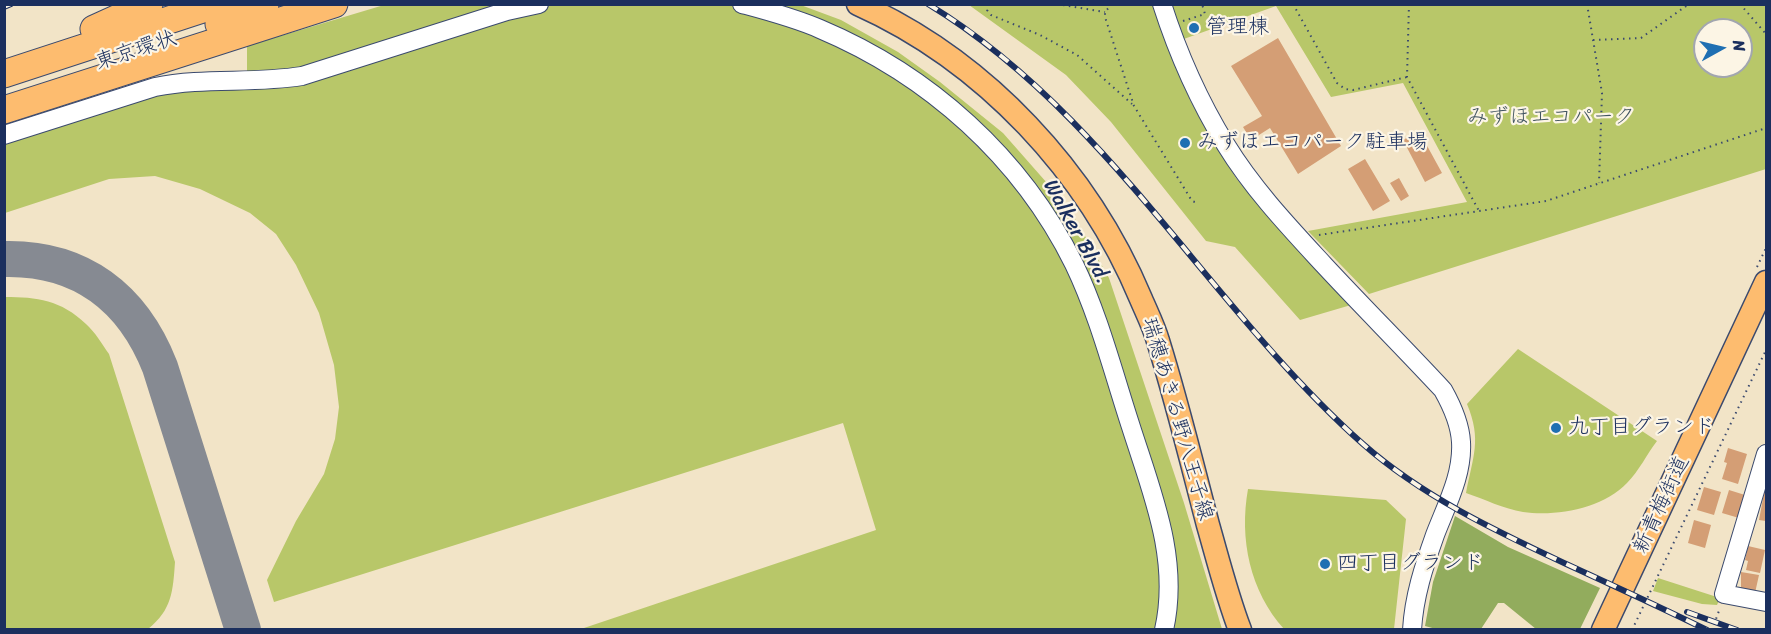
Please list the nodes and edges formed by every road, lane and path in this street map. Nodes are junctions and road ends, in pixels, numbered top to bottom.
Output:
1 (149, 4) edge
2 (218, 4) edge
3 (265, 4) edge
4 (334, 4) edge
5 (539, 4) edge
6 (742, 4) edge
7 (858, 4) edge
8 (988, 4) edge
9 (1057, 4) edge
10 (1112, 4) edge
11 (1162, 4) edge
12 (1202, 4) edge
13 (1293, 4) edge
14 (1409, 4) edge
15 (1587, 4) edge
16 (1689, 4) edge
17 (1740, 4) edge
18 (1105, 12) junction
19 (1175, 24) dead end
20 (1767, 34) edge
21 (1593, 40) junction
22 (4, 59) edge
23 (4, 74) edge
24 (1407, 77) junction
25 (4, 93) edge
26 (1134, 106) junction
27 (4, 110) edge
28 (1767, 128) edge
29 (4, 135) edge
30 (1599, 183) junction
31 (1198, 203) dead end
32 (1479, 211) junction
33 (1313, 236) dead end
34 (1767, 282) edge
35 (1767, 314) edge
36 (1767, 350) edge
37 (1767, 454) edge
38 (1724, 594) junction
39 (1767, 602) edge
40 (1164, 630) edge
41 (1240, 630) edge
42 (1412, 630) edge
43 (1603, 630) edge
44 (1616, 630) edge
45 (1632, 630) edge
46 (1712, 630) edge

1 - 22 highway
2 - 23 highway, 東京環状
3 - 25 highway, 東京環状
4 - 27 highway
5 - 29 street
6 - 40 street, Walker Blvd.
7 - 41 main road, 瑞穂あきる野八王子線
8 - 26 path
9 - 18 path
10 - 18 path
11 - 42 street
12 - 19 path
13 - 24 path
14 - 24 path
15 - 21 path
16 - 21 path
17 - 20 path
18 - 26 path
21 - 30 path
24 - 32 path
26 - 31 path
28 - 30 path
30 - 32 path
32 - 33 path
34 - 43 main road, 新青梅街道
35 - 44 main road, 新青梅街道
36 - 45 path
37 - 38 street
38 - 39 street
38 - 46 path

